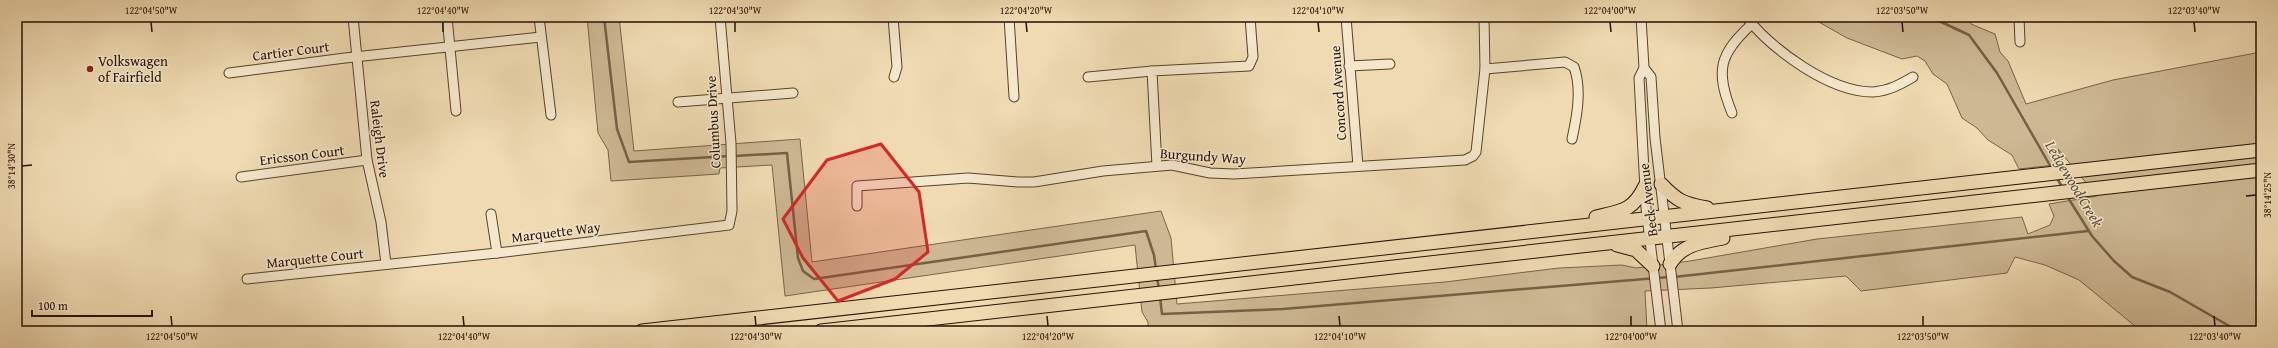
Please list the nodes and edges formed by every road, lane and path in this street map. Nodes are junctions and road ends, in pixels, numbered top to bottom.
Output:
1 (352, 17) edge
2 (447, 17) edge
3 (539, 17) edge
4 (720, 17) edge
5 (894, 17) edge
6 (1009, 17) edge
7 (1250, 17) edge
8 (1346, 17) edge
9 (1484, 17) edge
10 (1641, 17) edge
11 (2019, 17) edge
12 (1749, 20) edge
13 (541, 37) junction
14 (2020, 42) dead end
15 (450, 47) junction
16 (357, 57) junction
17 (1390, 64) dead end
18 (1349, 66) junction
19 (1644, 68) junction
20 (1486, 69) junction
21 (1152, 71) junction
22 (229, 73) dead end
23 (894, 77) dead end
24 (1088, 77) dead end
25 (1913, 77) dead end
26 (793, 93) dead end
27 (1014, 97) dead end
28 (728, 98) junction
29 (678, 102) dead end
30 (456, 111) dead end
31 (1732, 113) dead end
32 (551, 115) dead end
33 (1572, 139) dead end
34 (2261, 150) edge
35 (367, 160) junction
36 (1157, 166) junction
37 (1358, 166) junction
38 (2261, 170) edge
39 (241, 177) dead end
40 (1661, 184) junction
41 (1645, 186) junction
42 (857, 206) dead end
43 (1723, 210) junction
44 (491, 214) dead end
45 (1665, 217) junction
46 (1648, 219) junction
47 (1780, 223) junction
48 (729, 225) joint
49 (1513, 232) junction
50 (1667, 236) junction
51 (1650, 238) junction
52 (1608, 243) junction
53 (497, 253) junction
54 (386, 264) junction
55 (1670, 264) junction
56 (1653, 266) junction
57 (247, 280) dead end
58 (642, 331) edge
59 (821, 331) edge
60 (1661, 331) edge
61 (1678, 331) edge

1 - 16 street, Raleigh Drive
2 - 15 street
3 - 13 street
4 - 28 street, Columbus Drive
5 - 23 street
6 - 27 street
7 - 21 street
8 - 18 street, Concord Avenue
9 - 20 street, Burgundy Way
10 - 19 street, Beck Avenue
11 - 14 street
12 - 25 street
12 - 31 street
13 - 15 street, Cartier Court
13 - 32 street
15 - 16 street, Cartier Court
15 - 30 street
16 - 22 street, Cartier Court
16 - 35 street, Raleigh Drive
17 - 18 street
18 - 37 street, Concord Avenue
19 - 40 street, Beck Avenue
19 - 41 street, Beck Avenue
20 - 33 street
20 - 37 street, Burgundy Way
21 - 24 street
21 - 36 street
26 - 28 street
28 - 29 street
28 - 48 street, Columbus Drive
34 - 43 highway
35 - 39 street, Ericsson Court
35 - 54 street, Raleigh Drive
36 - 37 street, Burgundy Way
36 - 42 street, Burgundy Way
38 - 47 highway
40 - 43 highway
40 - 45 street, Beck Avenue
41 - 46 street, Beck Avenue
41 - 49 highway
43 - 45 highway
44 - 53 street
45 - 46 highway
45 - 50 street, Beck Avenue
46 - 49 highway
46 - 51 street, Beck Avenue
47 - 50 highway
47 - 55 highway
48 - 53 street, Marquette Way
49 - 58 highway
50 - 51 highway
50 - 55 street, Beck Avenue
51 - 52 highway
51 - 56 street, Beck Avenue
52 - 56 highway
52 - 59 highway
53 - 54 street, Marquette Way
54 - 57 street, Marquette Court
55 - 61 street, Beck Avenue
56 - 60 street, Beck Avenue

